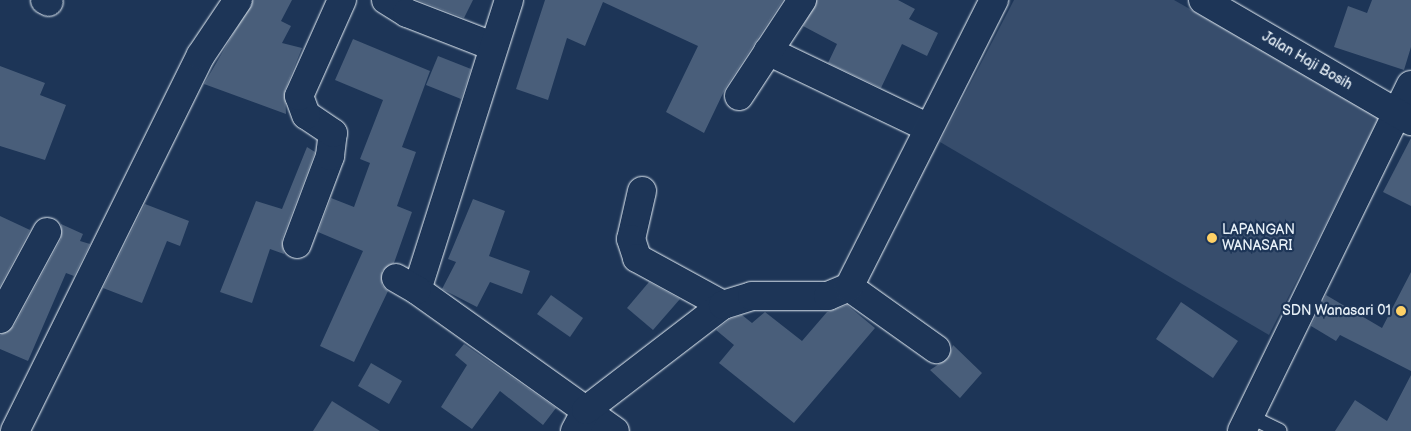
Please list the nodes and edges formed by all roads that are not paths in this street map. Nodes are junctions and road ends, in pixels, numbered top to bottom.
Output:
1 (238, 0) edge
2 (342, 0) edge
3 (386, 0) edge
4 (509, 0) edge
5 (802, 0) edge
6 (994, 0) edge
7 (1202, 0) edge
8 (492, 46) junction
9 (768, 51) junction
10 (1411, 85) edge
11 (739, 96) dead end
12 (1404, 117) edge
13 (929, 128) junction
14 (642, 192) dead end
15 (47, 232) dead end
16 (297, 244) dead end
17 (849, 287) junction
18 (723, 305) junction
19 (2, 310) edge
20 (936, 349) dead end
21 (581, 420) edge
22 (1246, 424) edge
23 (15, 431) edge
24 (615, 431) edge
25 (1280, 431) edge

1 - 23 street
2 - 16 street
3 - 8 street
4 - 8 street
5 - 9 street
6 - 13 street
7 - 12 street, Jalan Haji Bosih
8 - 21 street
9 - 11 street
9 - 13 street
10 - 12 street
12 - 22 street
13 - 17 street
14 - 18 street
15 - 19 street
17 - 18 street
17 - 20 street
18 - 21 street
21 - 24 street
22 - 25 lane

